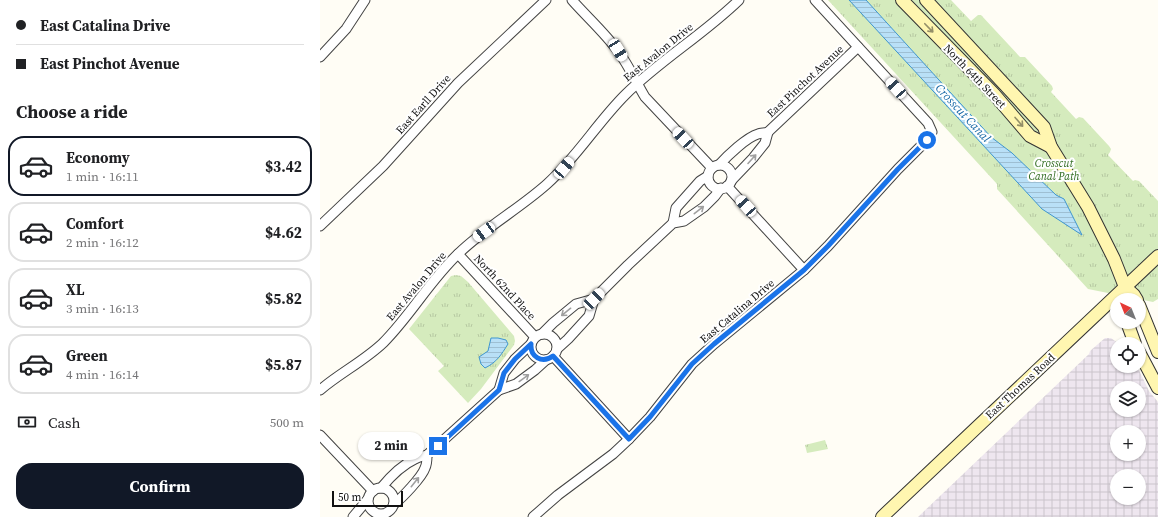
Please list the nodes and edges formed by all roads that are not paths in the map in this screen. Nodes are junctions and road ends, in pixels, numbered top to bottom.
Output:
1 (365, 0) edge
2 (546, 0) edge
3 (572, 0) edge
4 (739, 0) edge
5 (815, 0) edge
6 (902, 0) edge
7 (926, 0) edge
8 (858, 47) junction
9 (320, 57) edge
10 (637, 84) junction
11 (768, 132) junction
12 (1051, 147) junction
13 (713, 170) junction
14 (726, 185) junction
15 (673, 223) junction
16 (320, 226) edge
17 (458, 254) junction
18 (1154, 260) edge
19 (804, 270) junction
20 (1125, 287) junction
21 (1124, 293) edge
22 (1132, 293) edge
23 (594, 299) junction
24 (1146, 322) edge
25 (536, 338) junction
26 (1158, 352) edge
27 (552, 355) junction
28 (1146, 365) edge
29 (1158, 388) edge
30 (320, 390) edge
31 (499, 390) junction
32 (320, 435) edge
33 (629, 439) junction
34 (427, 455) junction
35 (377, 490) junction
36 (368, 500) junction
37 (388, 512) edge
38 (353, 517) edge
39 (533, 517) edge
40 (882, 517) edge

1 - 9 street
2 - 16 street, East Earll Drive
3 - 10 street
4 - 10 street, East Avalon Drive
5 - 8 street
6 -> 12 main road, North 64th Street
7 - 12 main road, North 64th Street
8 - 11 street, East Pinchot Avenue
8 - 19 street, East Catalina Drive
10 - 13 street
10 - 17 street, East Avalon Drive
11 - 13 street, East Pinchot Avenue
14 -> 11 street, East Pinchot Avenue
12 - 20 main road, North 64th Street
13 - 14 street
13 - 14 street
13 - 15 street, East Pinchot Avenue
15 -> 14 street, East Pinchot Avenue
14 - 19 street
15 - 23 street, East Pinchot Avenue
17 - 25 street, North 62nd Place
17 - 30 street, East Avalon Drive
18 - 20 main road, East Thomas Road
19 - 33 street, East Catalina Drive
20 - 21 main road
20 - 22 main road, North 64th Street
20 - 40 main road, East Thomas Road
23 -> 25 street, East Pinchot Avenue
23 - 27 street, East Pinchot Avenue
24 - 26 main road
25 - 27 street
25 - 27 street
25 - 31 street, East Pinchot Avenue
31 -> 27 street, East Pinchot Avenue
27 - 33 street
28 - 29 main road
31 - 34 street, East Pinchot Avenue
32 - 35 street
33 - 39 street, East Catalina Drive
34 - 35 street, East Pinchot Avenue
37 -> 34 street
35 - 36 street
35 - 37 street
36 - 37 street
36 - 38 street

